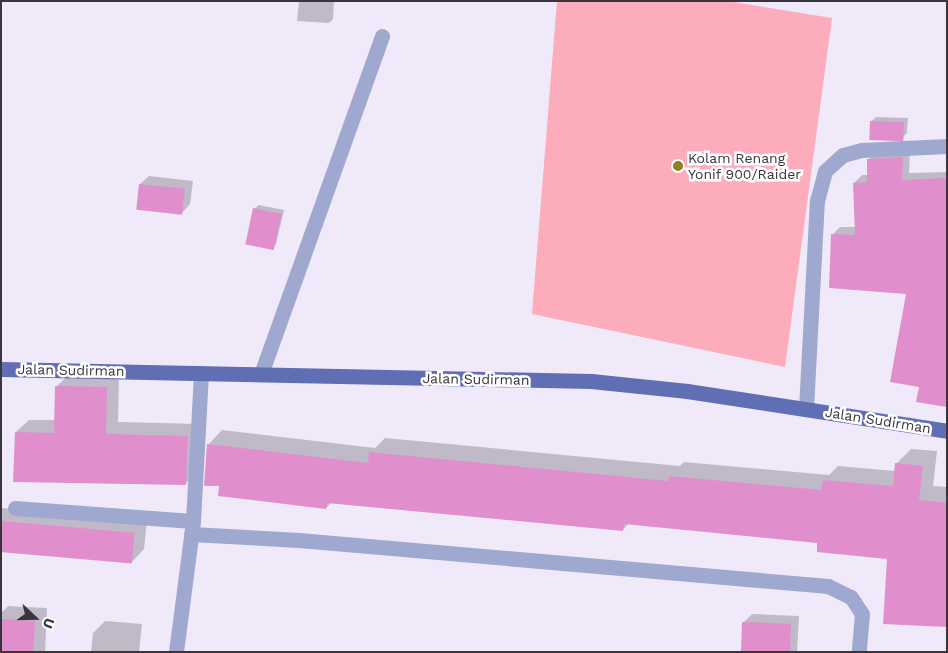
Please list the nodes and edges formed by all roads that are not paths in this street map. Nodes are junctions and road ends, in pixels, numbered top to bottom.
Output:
1 (382, 36) dead end
2 (947, 146) edge
3 (1, 369) edge
4 (200, 373) junction
5 (261, 374) junction
6 (806, 409) junction
7 (947, 431) edge
8 (15, 508) dead end
9 (192, 528) junction
10 (176, 652) edge
11 (859, 652) edge

1 - 5 street
2 - 6 street
3 - 4 main road, Jalan Sudirman
4 - 5 main road, Jalan Sudirman
4 - 9 street
5 - 6 main road, Jalan Sudirman
6 - 7 main road, Jalan Sudirman
8 - 9 street
9 - 10 street
9 - 11 street

